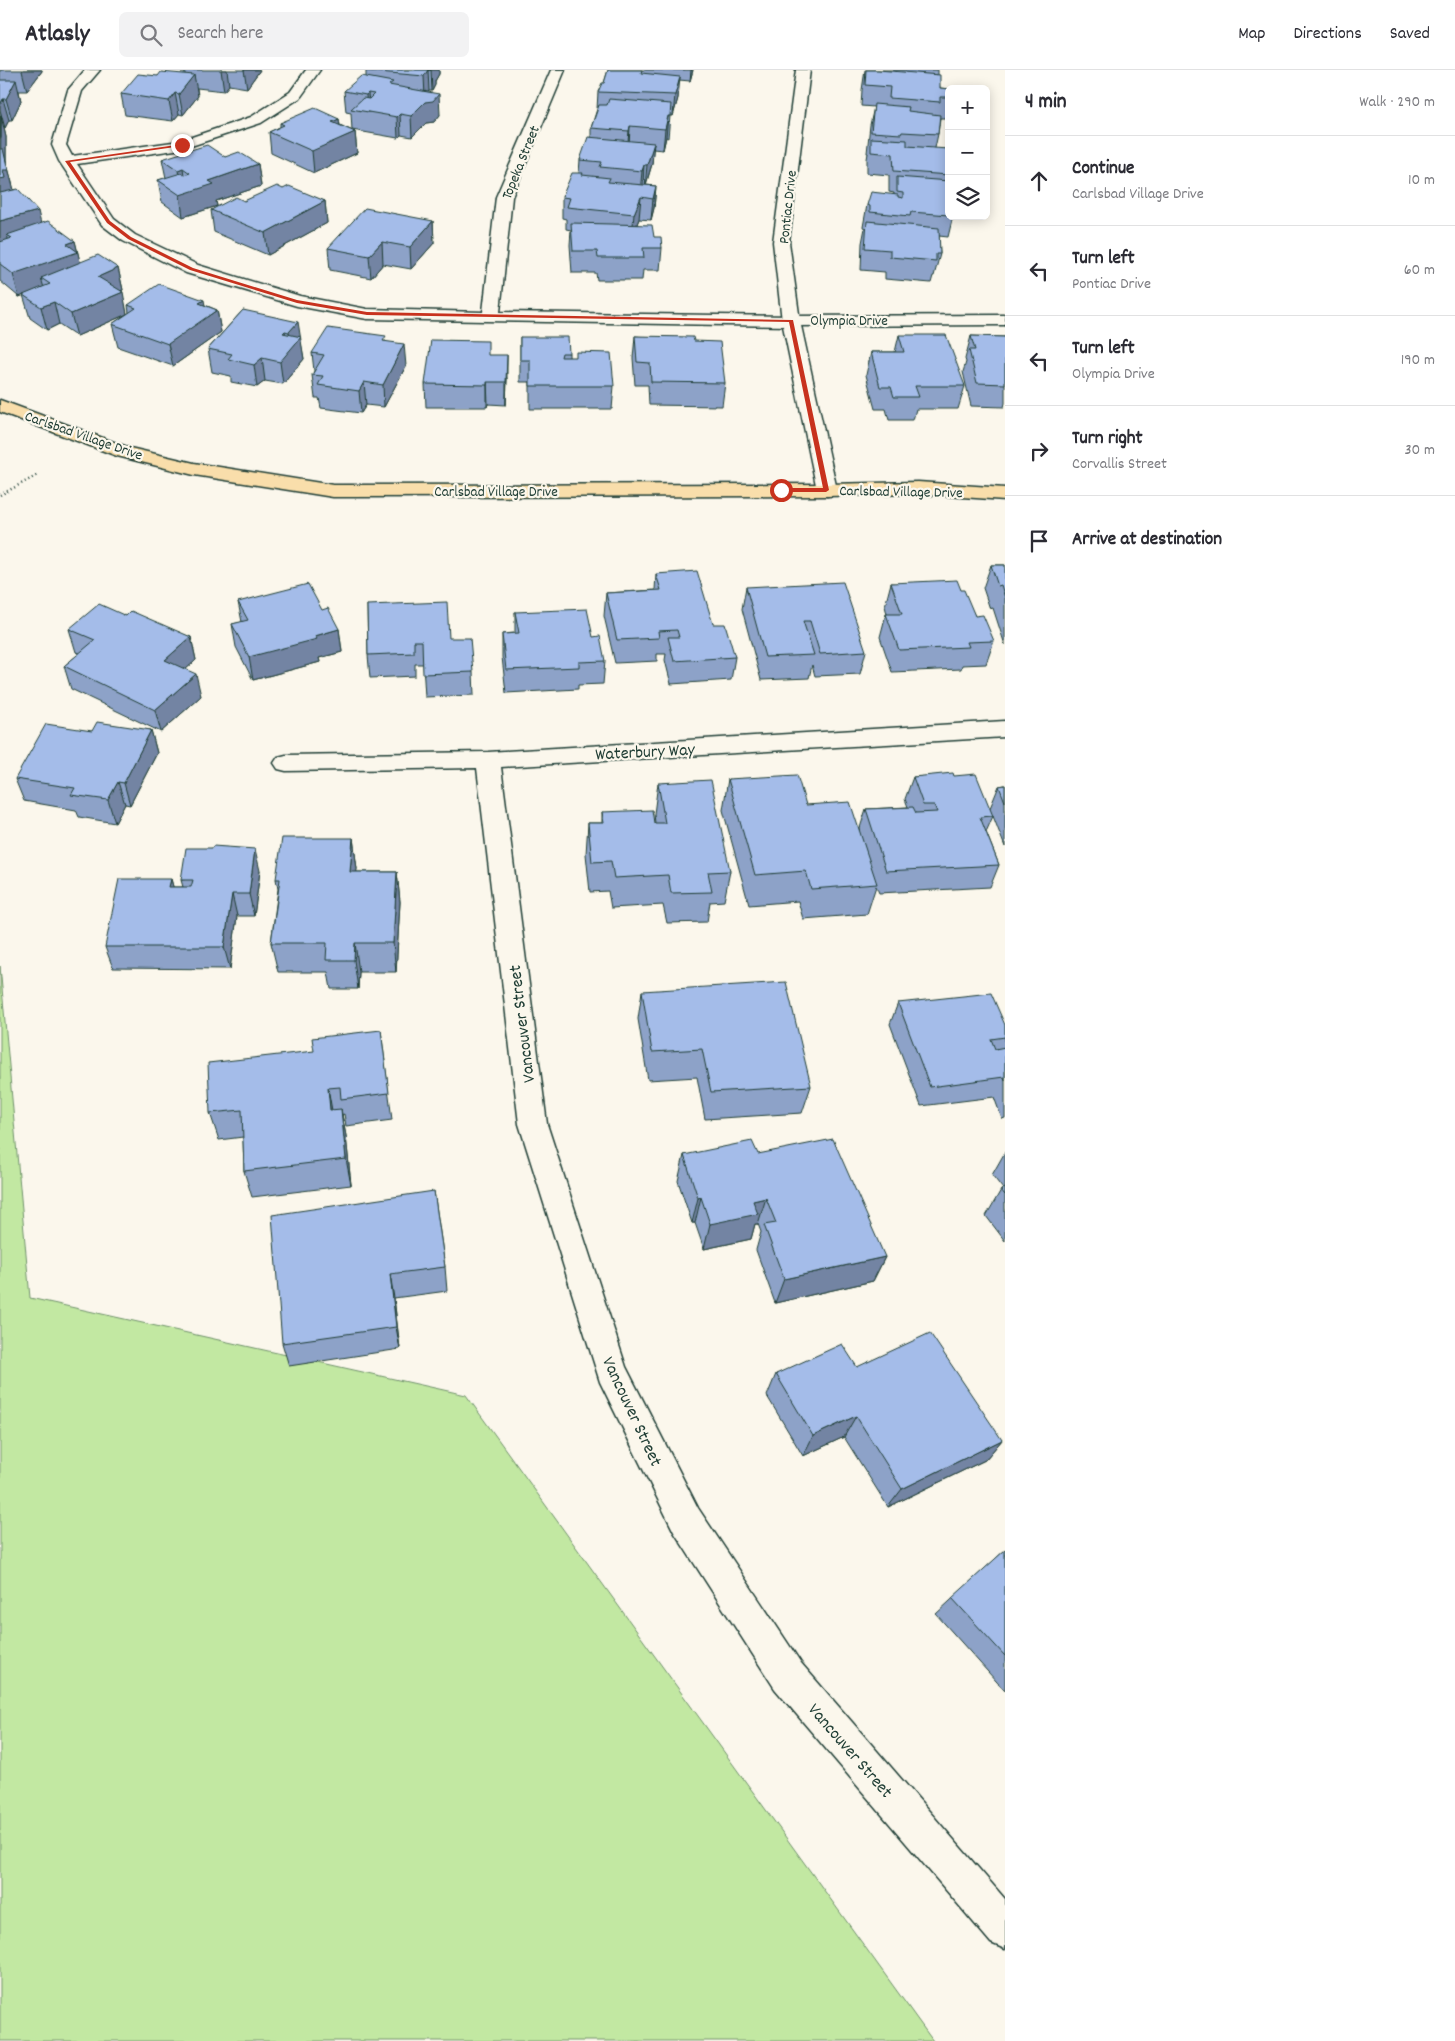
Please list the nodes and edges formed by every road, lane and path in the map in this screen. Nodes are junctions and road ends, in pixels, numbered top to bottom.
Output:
1 (93, 70) edge
2 (313, 70) edge
3 (558, 70) edge
4 (803, 70) edge
5 (67, 161) junction
6 (491, 317) junction
7 (1005, 320) edge
8 (791, 321) junction
9 (0, 406) edge
10 (38, 475) dead end
11 (826, 490) junction
12 (1005, 494) edge
13 (0, 495) edge
14 (1005, 729) edge
15 (488, 760) junction
16 (286, 763) dead end
17 (1005, 1929) edge

1 - 5 street, Olympia Drive
2 - 5 street
3 - 6 street, Topeka Street
4 - 8 street, Pontiac Drive
5 - 6 street, Olympia Drive
6 - 8 street, Olympia Drive
7 - 8 street, Olympia Drive
8 - 11 street, Pontiac Drive
9 - 11 main road, Carlsbad Village Drive
10 - 13 path
11 - 12 main road, Carlsbad Village Drive
14 - 15 street, Waterbury Way
15 - 16 street, Waterbury Way
15 - 17 street, Vancouver Street

